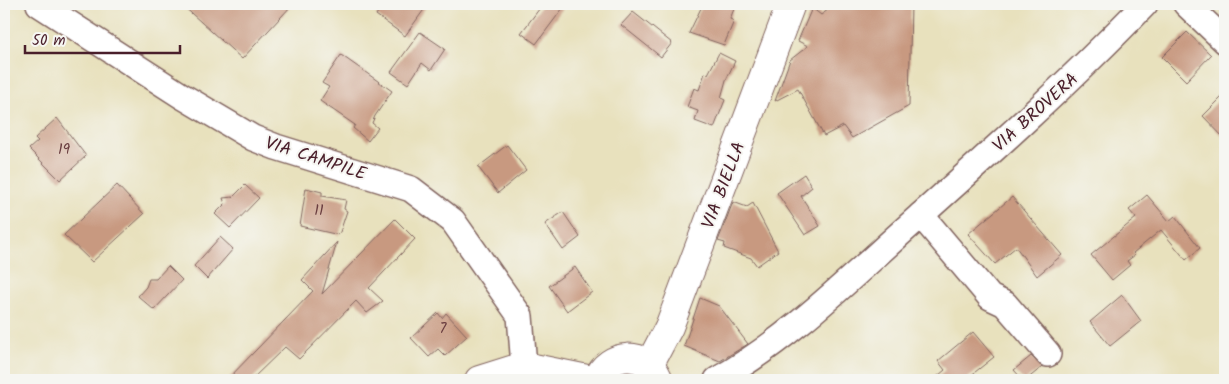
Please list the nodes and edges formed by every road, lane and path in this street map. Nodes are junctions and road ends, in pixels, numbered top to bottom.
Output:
1 (38, 4) edge
2 (791, 4) edge
3 (1145, 4) edge
4 (1186, 4) edge
5 (1225, 41) edge
6 (921, 215) junction
7 (1048, 354) dead end
8 (524, 366) junction
9 (654, 372) edge
10 (479, 380) edge
11 (592, 380) edge
12 (597, 380) edge
13 (717, 380) edge

1 - 8 street, VIA CAMPILE
2 - 9 street, VIA BIELLA
3 - 6 street, VIA BROVERA
4 - 5 street
6 - 7 street
6 - 13 street, VIA BROVERA
8 - 10 street
8 - 11 street
9 - 12 street

